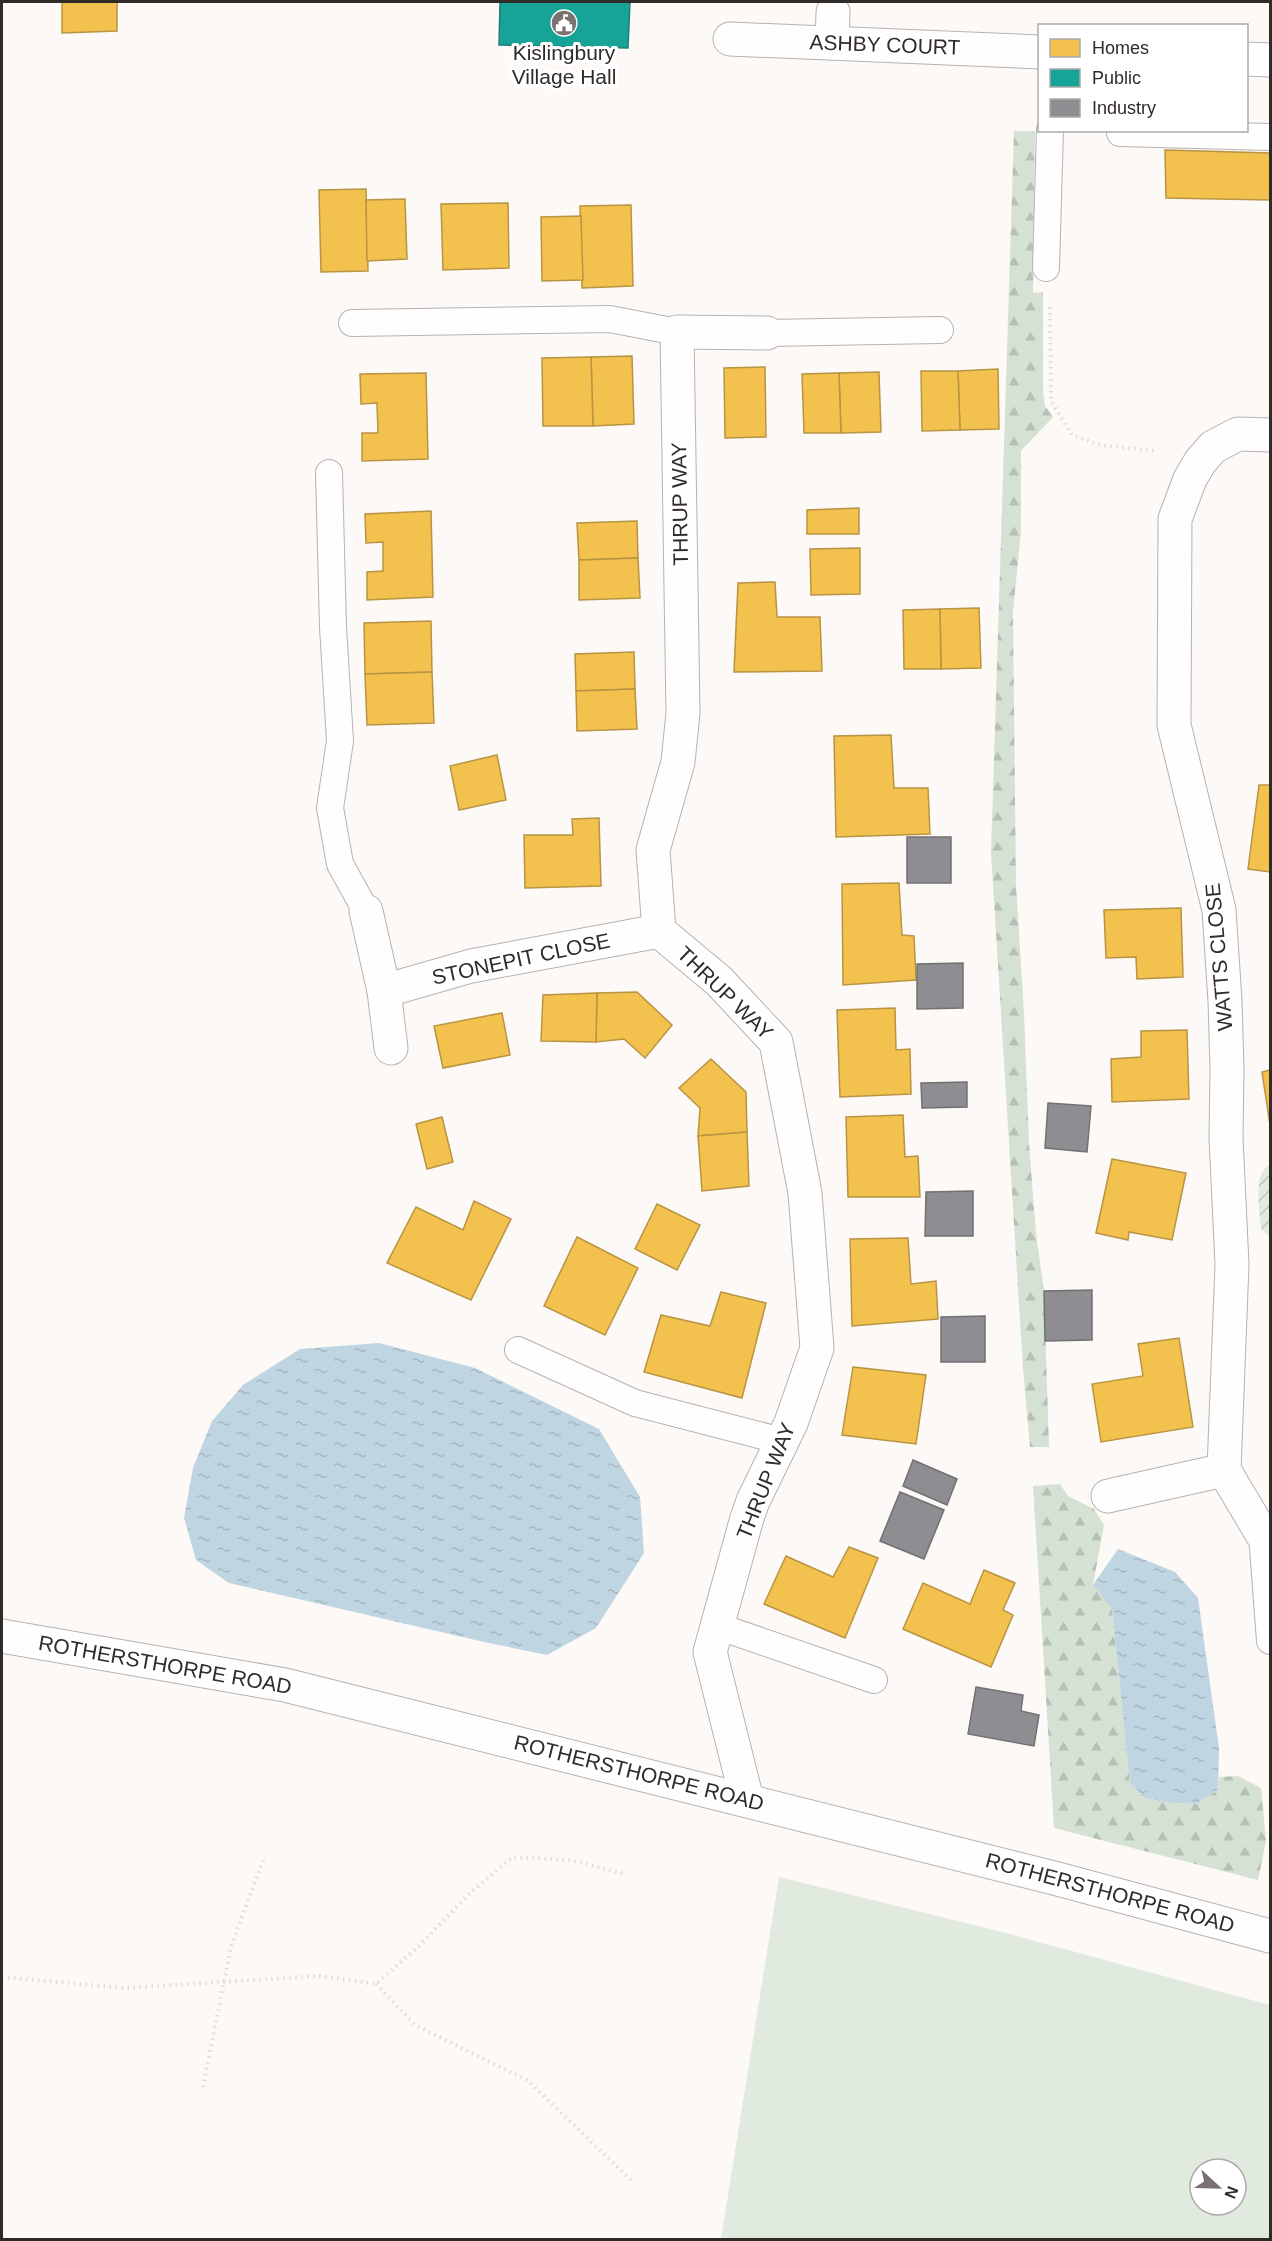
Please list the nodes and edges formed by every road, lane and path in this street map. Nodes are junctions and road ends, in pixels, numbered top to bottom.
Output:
1 (832, 12) dead end
2 (730, 39) dead end
3 (832, 44) junction
4 (1038, 52) edge
5 (1248, 59) edge
6 (1270, 60) edge
7 (1050, 132) edge
8 (1120, 133) dead end
9 (1270, 137) edge
10 (1046, 268) joint
11 (352, 323) dead end
12 (940, 330) dead end
13 (677, 332) junction
14 (767, 333) joint
15 (1270, 435) edge
16 (1162, 451) dead end
17 (329, 473) dead end
18 (366, 911) joint
19 (659, 931) junction
20 (384, 991) junction
21 (391, 1048) dead end
22 (518, 1350) dead end
23 (782, 1441) junction
24 (1224, 1470) junction
25 (1108, 1496) dead end
26 (1262, 1534) joint
27 (717, 1626) junction
28 (2, 1636) edge
29 (1270, 1641) edge
30 (874, 1680) dead end
31 (747, 1800) junction
32 (264, 1858) dead end
33 (625, 1874) dead end
34 (1270, 1936) edge
35 (2, 1977) edge
36 (223, 1983) junction
37 (376, 1984) junction
38 (203, 2087) dead end
39 (631, 2180) dead end

1 - 3 street, ASHBY COURT
2 - 3 street, ASHBY COURT
3 - 4 street, ASHBY COURT
5 - 6 street
7 - 10 lane
8 - 9 lane
10 - 16 path
11 - 13 lane
12 - 14 lane
13 - 14 street
13 - 19 street, THRUP WAY
15 - 24 street, WATTS CLOSE
17 - 18 lane
18 - 20 street
19 - 20 street, STONEPIT CLOSE
19 - 23 street, THRUP WAY
20 - 21 street
22 - 23 lane
23 - 27 street, THRUP WAY
24 - 25 street
24 - 26 street
26 - 29 lane
27 - 30 lane
27 - 31 street, THRUP WAY
28 - 31 street, ROTHERSTHORPE ROAD
31 - 34 street, ROTHERSTHORPE ROAD
32 - 36 path
33 - 37 path
35 - 36 path
36 - 37 path
36 - 38 path
37 - 39 path

